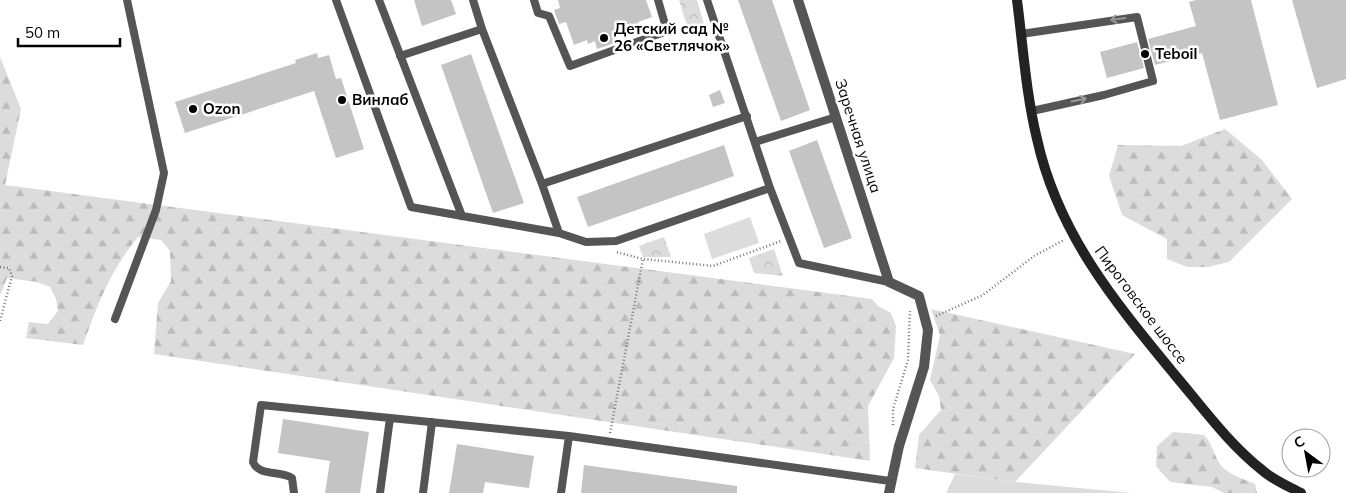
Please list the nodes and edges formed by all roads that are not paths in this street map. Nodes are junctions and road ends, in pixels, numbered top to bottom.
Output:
1 (127, 0) edge
2 (336, 0) edge
3 (379, 0) edge
4 (473, 0) edge
5 (534, 0) edge
6 (658, 0) edge
7 (707, 0) edge
8 (798, 0) edge
9 (1017, 0) edge
10 (482, 28) junction
11 (1021, 34) junction
12 (400, 56) junction
13 (1032, 110) junction
14 (747, 116) junction
15 (836, 117) junction
16 (755, 142) junction
17 (542, 184) junction
18 (770, 188) junction
19 (462, 216) junction
20 (558, 233) junction
21 (890, 282) junction
22 (115, 319) dead end
23 (390, 418) junction
24 (432, 422) junction
25 (569, 436) junction
26 (890, 481) junction
27 (294, 493) edge
28 (380, 493) edge
29 (423, 493) edge
30 (561, 493) edge
31 (889, 493) edge
32 (1301, 493) edge

1 - 22 lane
2 - 19 lane
3 - 12 lane
4 - 10 lane
5 - 6 lane
7 - 14 lane
8 - 15 street, Заречная улица
9 - 11 main road, Пироговское шоссе
10 - 12 lane
10 - 17 lane
11 - 13 main road, Пироговское шоссе
13 -> 11 lane
12 - 19 lane
13 - 32 main road, Пироговское шоссе
14 - 16 lane
14 - 17 lane
15 - 16 lane
15 - 21 street, Заречная улица
16 - 18 lane
17 - 20 lane
18 - 20 lane
18 - 21 lane
19 - 20 lane
21 - 26 street
23 - 24 lane
23 - 27 lane
23 - 28 lane
24 - 25 lane
24 - 29 lane
25 - 26 lane
25 - 30 lane
26 - 31 street

